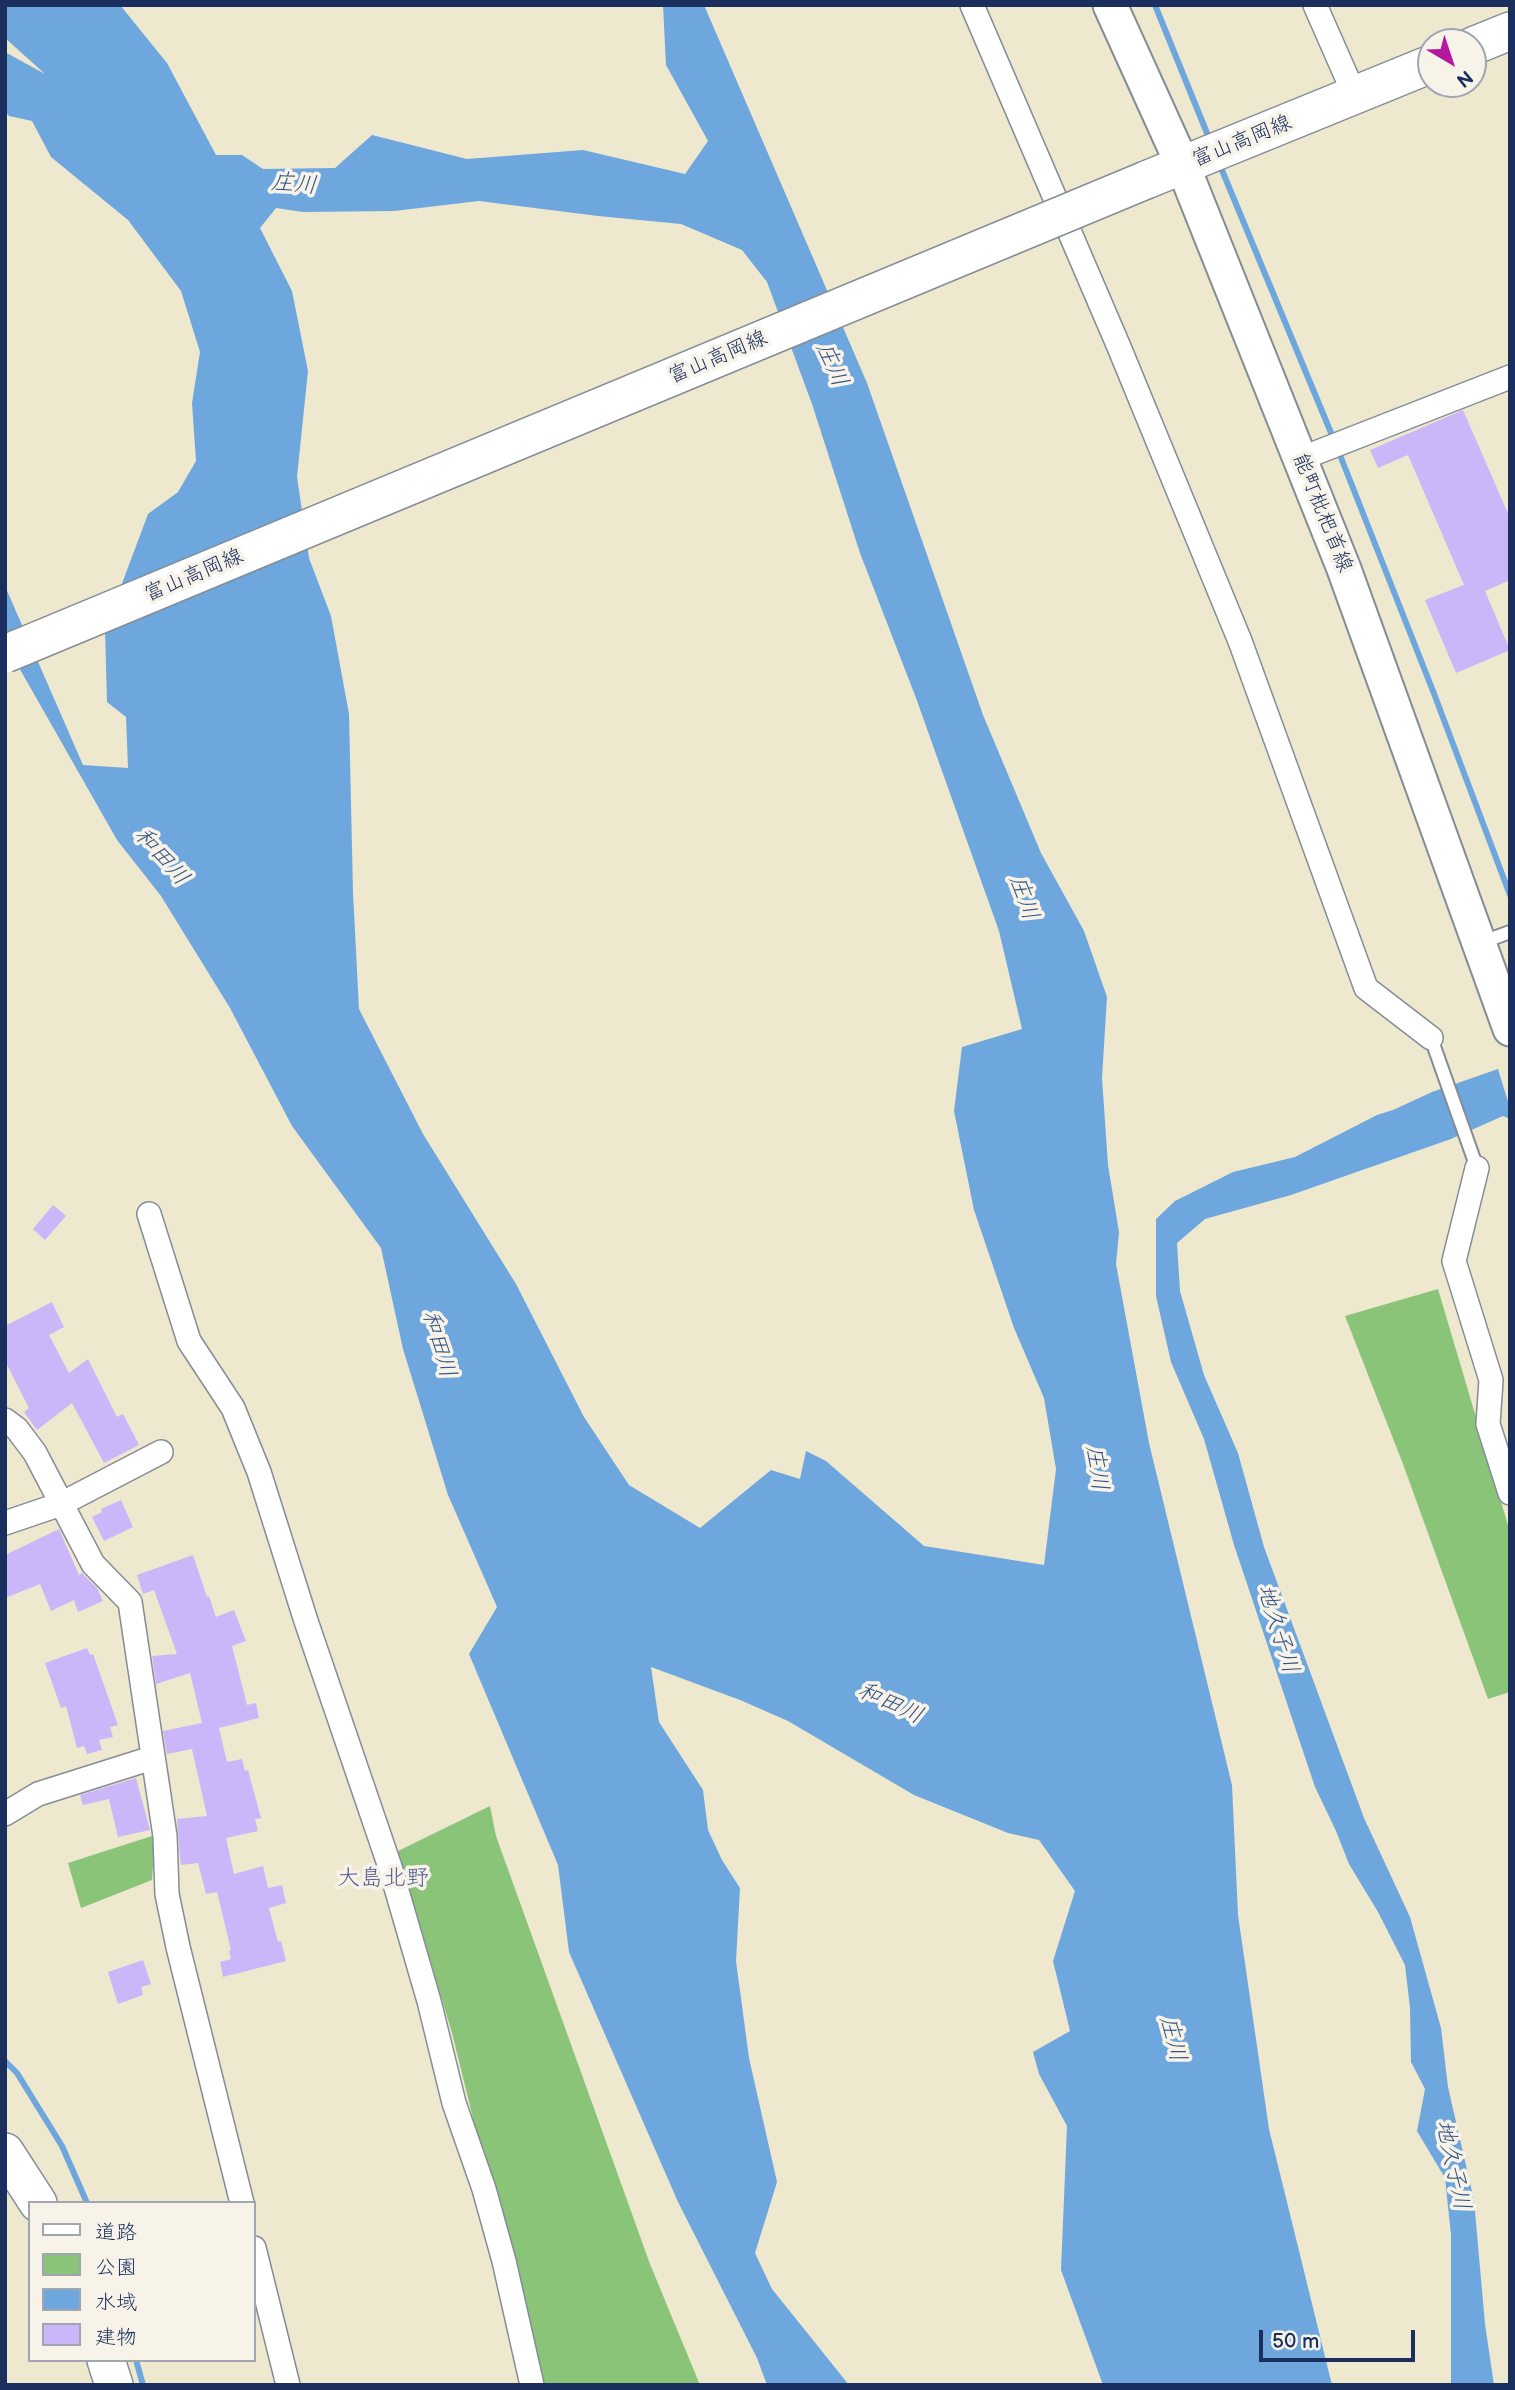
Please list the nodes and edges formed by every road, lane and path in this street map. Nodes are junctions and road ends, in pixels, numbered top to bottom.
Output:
1 (972, 5) edge
2 (1110, 5) edge
3 (1315, 5) edge
4 (1510, 31) edge
5 (1487, 40) edge
6 (1417, 70) edge
7 (1355, 96) junction
8 (1203, 158) junction
9 (1510, 377) edge
10 (1314, 453) junction
11 (5, 654) edge
12 (1495, 938) edge
13 (1506, 1019) edge
14 (1431, 1038) joint
15 (1477, 1168) joint
16 (149, 1214) dead end
17 (5, 1420) edge
18 (161, 1452) dead end
19 (1510, 1493) edge
20 (61, 1504) junction
21 (5, 1523) edge
22 (152, 1758) junction
23 (6, 1812) edge
24 (5, 2152) edge
25 (37, 2201) edge
26 (242, 2201) edge
27 (256, 2256) edge
28 (107, 2362) edge
29 (114, 2385) edge
30 (288, 2385) edge
31 (532, 2385) edge

1 - 14 street
2 - 8 main road, 能町枇杷首線
3 - 7 street
4 - 5 main road
6 - 7 main road, 富山高岡線
7 - 8 main road, 富山高岡線
8 - 10 main road, 能町枇杷首線
8 - 11 main road, 富山高岡線, bridge
9 - 10 street
10 - 12 main road, 能町枇杷首線
12 - 13 main road, 能町枇杷首線
14 - 15 lane
15 - 19 street
16 - 31 street
17 - 20 street
18 - 20 street
20 - 21 street
20 - 22 street
22 - 23 street
22 - 26 street
24 - 25 main road
27 - 30 street
28 - 29 main road

